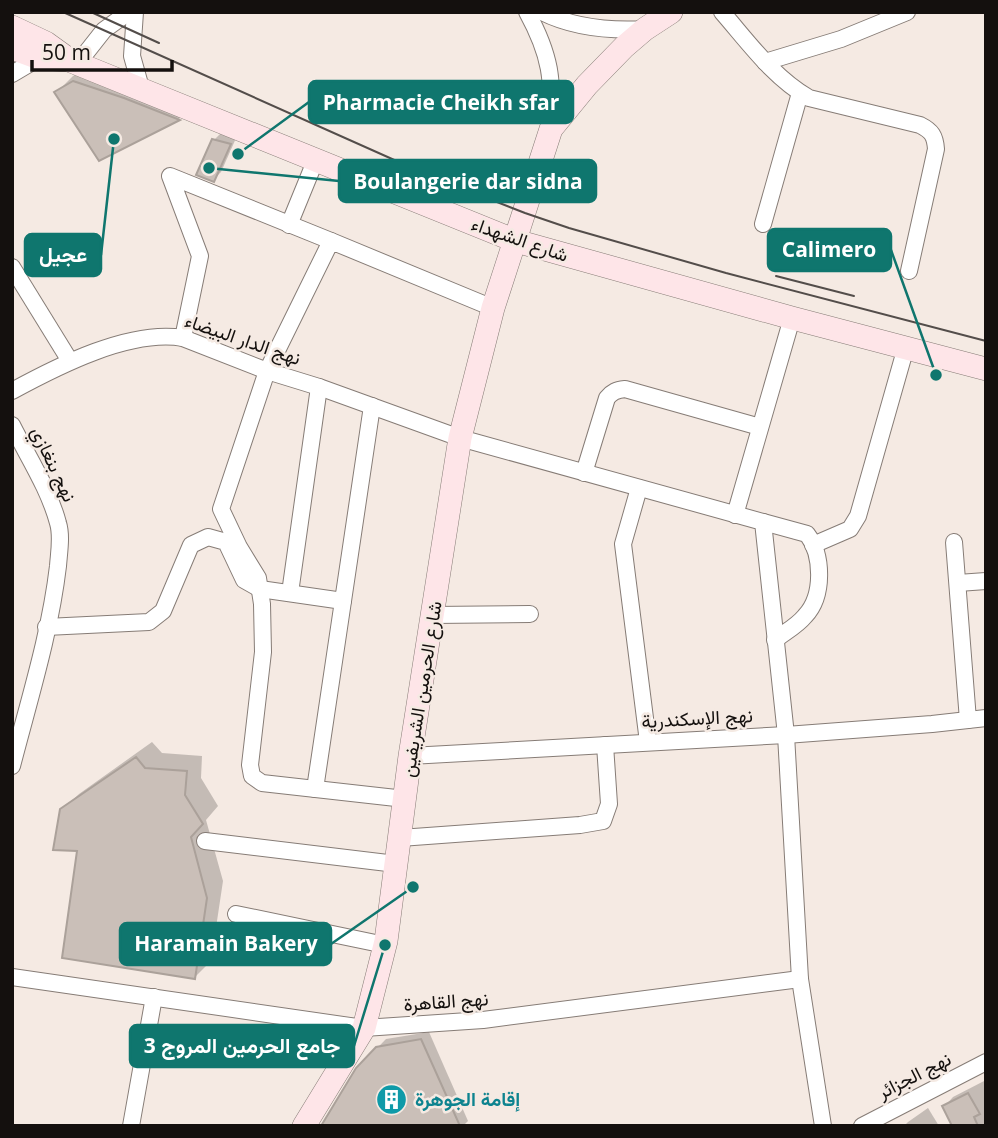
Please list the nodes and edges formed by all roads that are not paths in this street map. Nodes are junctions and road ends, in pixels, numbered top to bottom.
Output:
1 (129, 12) edge
2 (135, 12) edge
3 (527, 12) edge
4 (542, 12) edge
5 (671, 12) edge
6 (722, 12) edge
7 (907, 12) edge
8 (12, 27) edge
9 (645, 29) junction
10 (12, 48) edge
11 (42, 50) junction
12 (75, 62) junction
13 (765, 62) junction
14 (12, 74) edge
15 (141, 88) junction
16 (800, 93) junction
17 (551, 129) junction
18 (316, 159) junction
19 (763, 224) dead end
20 (289, 225) junction
21 (331, 241) junction
22 (516, 241) junction
23 (12, 267) edge
24 (909, 271) dead end
25 (493, 308) junction
26 (792, 318) junction
27 (183, 338) junction
28 (906, 347) junction
29 (70, 362) junction
30 (986, 369) edge
31 (267, 371) junction
32 (319, 387) junction
33 (12, 391) edge
34 (372, 406) junction
35 (12, 425) edge
36 (760, 427) junction
37 (460, 438) junction
38 (584, 473) junction
39 (639, 488) junction
40 (735, 515) junction
41 (763, 522) junction
42 (954, 541) dead end
43 (813, 545) junction
44 (986, 581) edge
45 (958, 583) junction
46 (260, 589) junction
47 (290, 593) junction
48 (343, 601) junction
49 (530, 614) dead end
50 (432, 615) junction
51 (46, 627) junction
52 (775, 640) junction
53 (19, 711) edge
54 (986, 718) edge
55 (968, 720) junction
56 (786, 735) junction
57 (648, 741) junction
58 (605, 745) junction
59 (410, 756) junction
60 (12, 766) edge
61 (315, 789) junction
62 (405, 799) junction
63 (400, 838) junction
64 (205, 841) dead end
65 (396, 864) junction
66 (236, 914) dead end
67 (385, 945) junction
68 (12, 977) edge
69 (800, 979) junction
70 (154, 997) junction
71 (364, 1028) junction
72 (986, 1062) edge
73 (131, 1126) edge
74 (303, 1126) edge
75 (823, 1126) edge
76 (862, 1126) edge

1 - 12 street
2 - 15 street
3 - 17 street
4 - 9 street
5 - 9 street
6 - 13 street
7 - 13 street
8 - 11 street, شارع الشهداء
9 - 17 street
10 - 11 street, شارع الشهداء
11 - 12 street, شارع الشهداء
11 - 14 street
12 - 15 street, شارع الشهداء
13 - 16 street
15 - 18 street, شارع الشهداء
16 - 19 street
16 - 24 street
17 - 22 street, شارع الحرمين الشريفين
18 - 20 street
18 - 22 street, شارع الشهداء
20 - 21 street
20 - 27 street
21 - 25 street
21 - 31 street
22 - 25 street, شارع الحرمين الشريفين
22 - 26 street, شارع الشهداء
23 - 29 street
25 - 37 street, شارع الحرمين الشريفين
26 - 28 street, شارع الشهداء
26 - 36 street
27 - 29 street, نهج الدار البيضاء
27 - 31 street, نهج الدار البيضاء
28 - 30 street, شارع الشهداء
28 - 43 street
29 - 33 street, نهج الدار البيضاء
31 - 32 street, نهج الدار البيضاء
31 - 46 street
32 - 34 street, نهج الدار البيضاء
32 - 47 street
34 - 37 street, نهج الدار البيضاء
34 - 48 street
35 - 51 street, نهج بنغازي
36 - 38 street
36 - 40 street
37 - 38 street, نهج الدار البيضاء
37 - 50 street, شارع الحرمين الشريفين
38 - 39 street, نهج الدار البيضاء
39 - 40 street, نهج الدار البيضاء
39 - 57 street
40 - 41 street, نهج الدار البيضاء
41 - 43 street, نهج الدار البيضاء
41 - 52 street
42 - 45 street
43 - 52 street
44 - 45 street
45 - 55 street
46 - 47 street
46 - 51 street
46 - 61 street
47 - 48 street
48 - 61 street
49 - 50 street
50 - 59 street, شارع الحرمين الشريفين
51 - 53 street, نهج بنغازي
52 - 56 street
53 - 60 street, نهج بنغازي
54 - 55 street, نهج الإسكندرية
55 - 56 street, نهج الإسكندرية
56 - 57 street, نهج الإسكندرية
56 - 69 street
57 - 58 street, نهج الإسكندرية
58 - 59 street, نهج الإسكندرية
58 - 63 street
59 - 62 street, شارع الحرمين الشريفين
61 - 62 street
62 - 63 street, شارع الحرمين الشريفين
63 - 65 street, شارع الحرمين الشريفين
64 - 65 street
65 - 67 street, شارع الحرمين الشريفين
66 - 67 street
67 - 71 street, شارع الحرمين الشريفين
68 - 70 street, نهج القاهرة
69 - 71 street, نهج القاهرة
69 - 75 street
70 - 71 street, نهج القاهرة
70 - 73 street
71 - 74 street, شارع الحرمين الشريفين
72 - 76 street, نهج الجزائر

